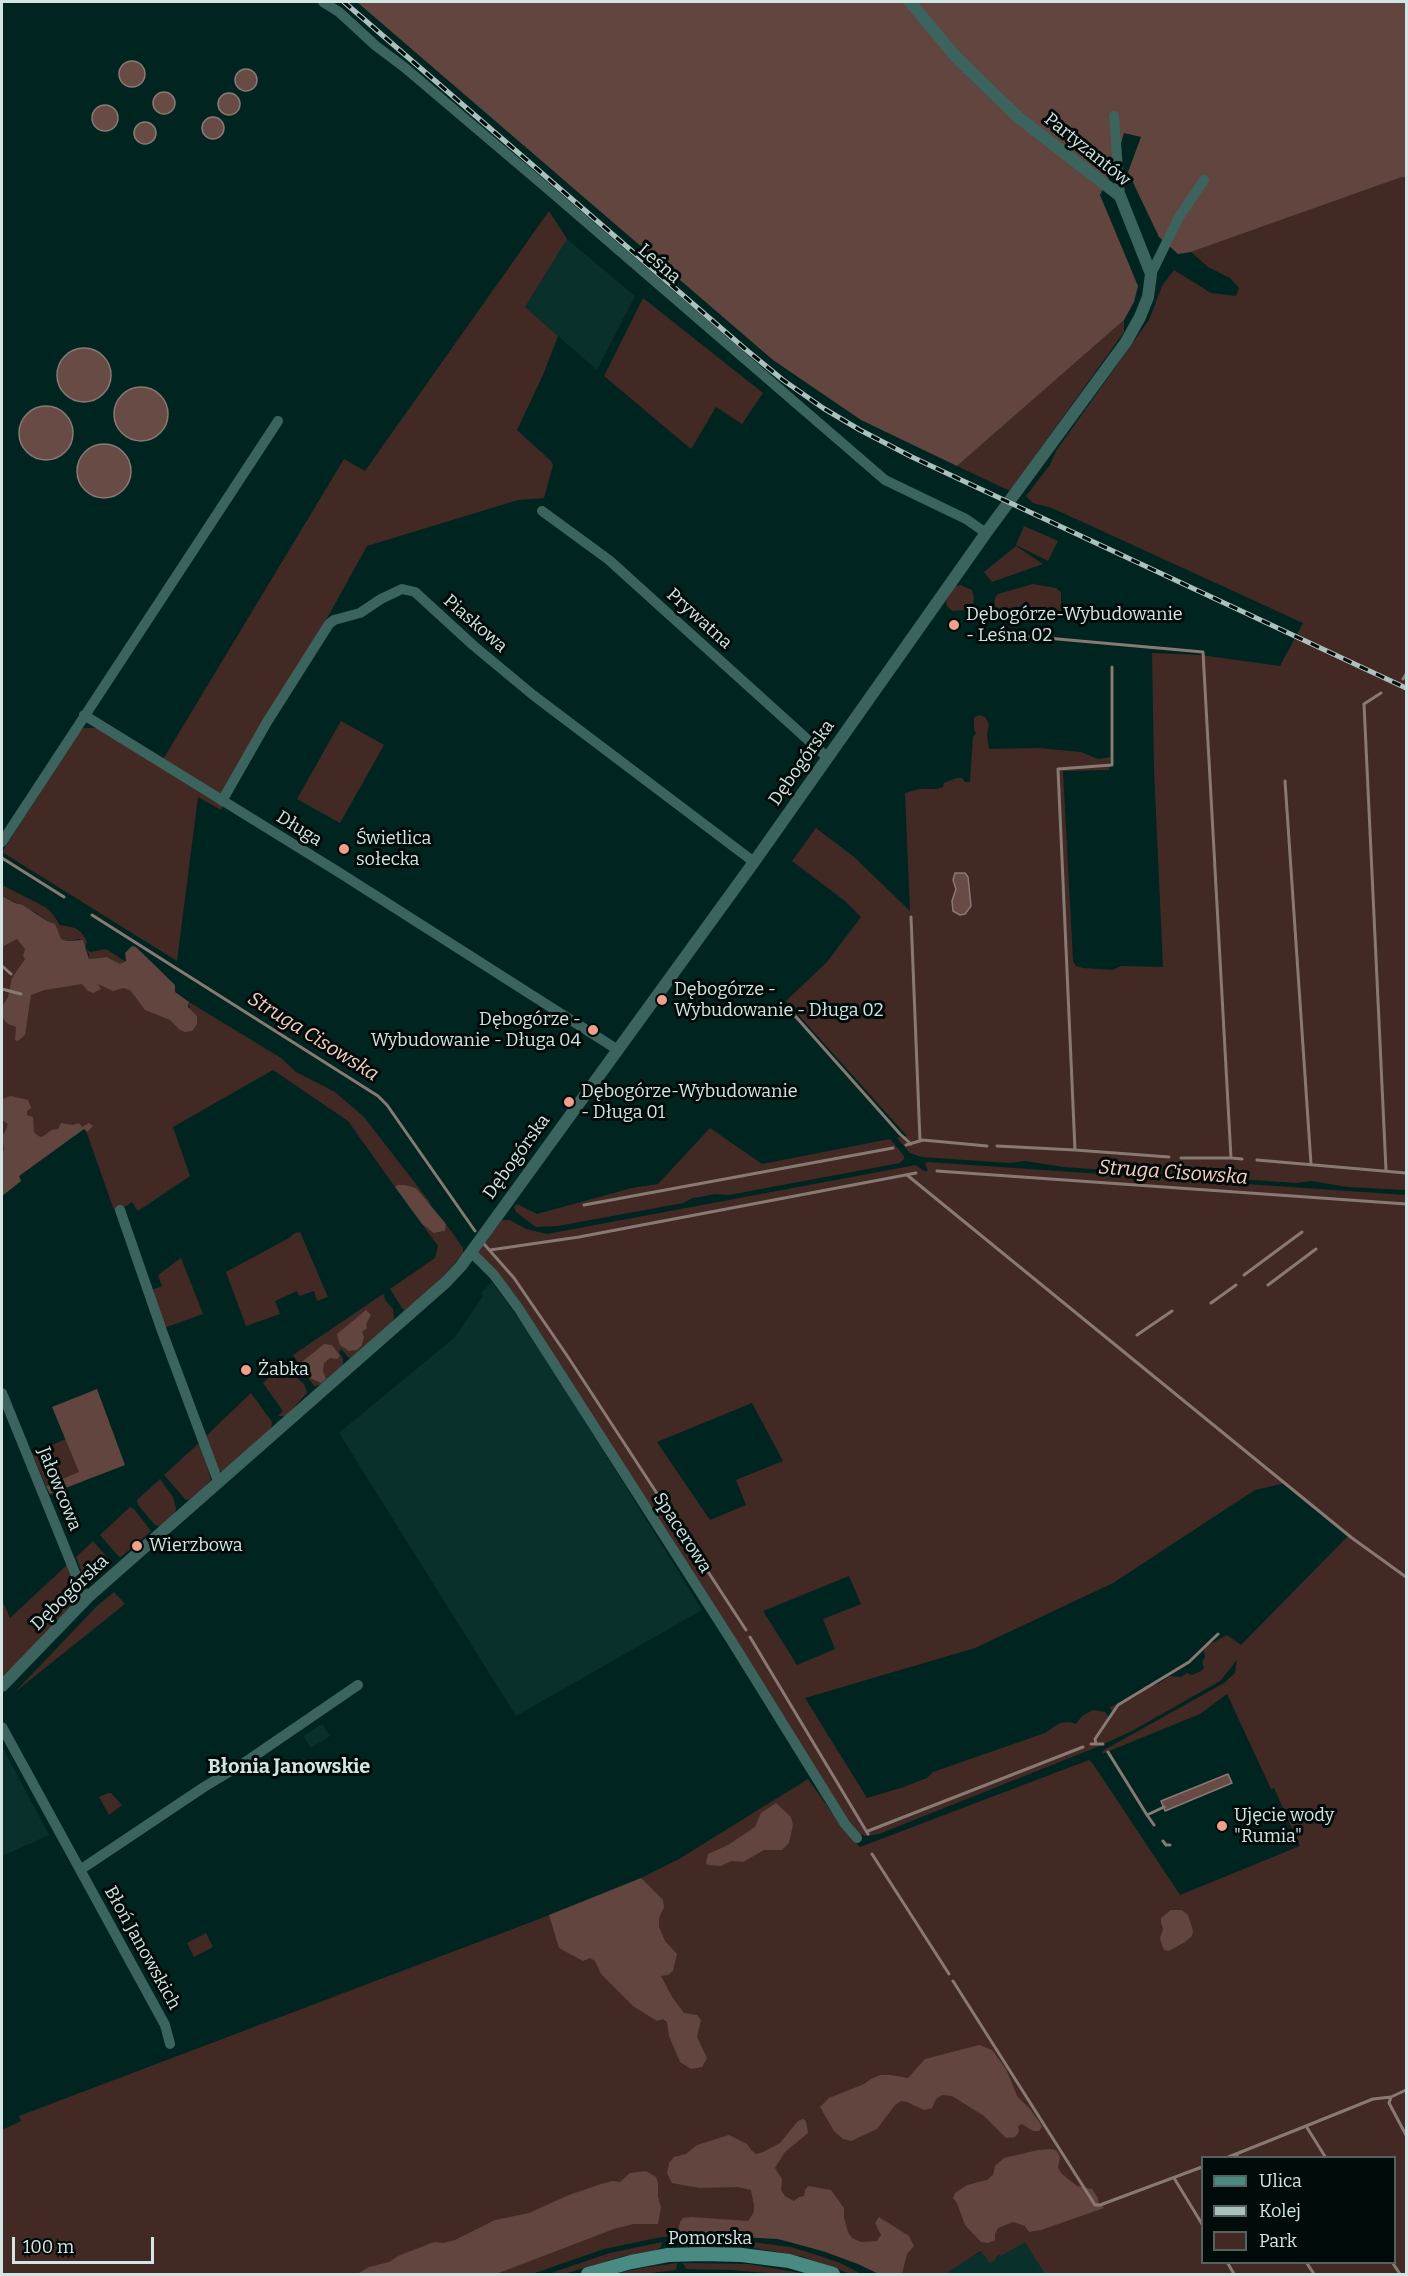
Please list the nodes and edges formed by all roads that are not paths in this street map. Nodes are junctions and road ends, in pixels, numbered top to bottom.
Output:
1 (323, 2) edge
2 (910, 2) edge
3 (1114, 116) dead end
4 (1204, 180) dead end
5 (1120, 196) junction
6 (1151, 274) junction
7 (278, 421) dead end
8 (542, 511) dead end
9 (986, 533) junction
10 (84, 715) junction
11 (828, 758) junction
12 (222, 801) junction
13 (2, 842) edge
14 (754, 862) junction
15 (618, 1050) junction
16 (120, 1210) dead end
17 (471, 1252) junction
18 (2, 1393) edge
19 (218, 1481) junction
20 (87, 1597) junction
21 (358, 1685) dead end
22 (2, 1686) edge
23 (2, 1726) edge
24 (857, 1838) dead end
25 (80, 1870) junction
26 (170, 2043) dead end
27 (588, 2274) edge
28 (832, 2274) edge

1 - 9 street, Leśna
2 - 5 street, Partyzantów
3 - 5 street
4 - 6 street
5 - 6 street, Partyzantów
6 - 9 street
7 - 10 street
8 - 11 street, Prywatna
9 - 11 street, Dębogórska
10 - 12 street, Długa
10 - 13 street
11 - 14 street, Dębogórska
12 - 14 street, Piaskowa
12 - 15 street, Długa
14 - 15 street, Dębogórska
15 - 17 street, Dębogórska
16 - 19 street
17 - 19 street, Dębogórska
17 - 24 street, Spacerowa
18 - 20 street, Jałowcowa
19 - 20 street, Dębogórska
20 - 22 street, Dębogórska
21 - 25 street
23 - 25 street, Błoń Janowskich
25 - 26 street, Błoń Janowskich
27 - 28 main road, Pomorska

